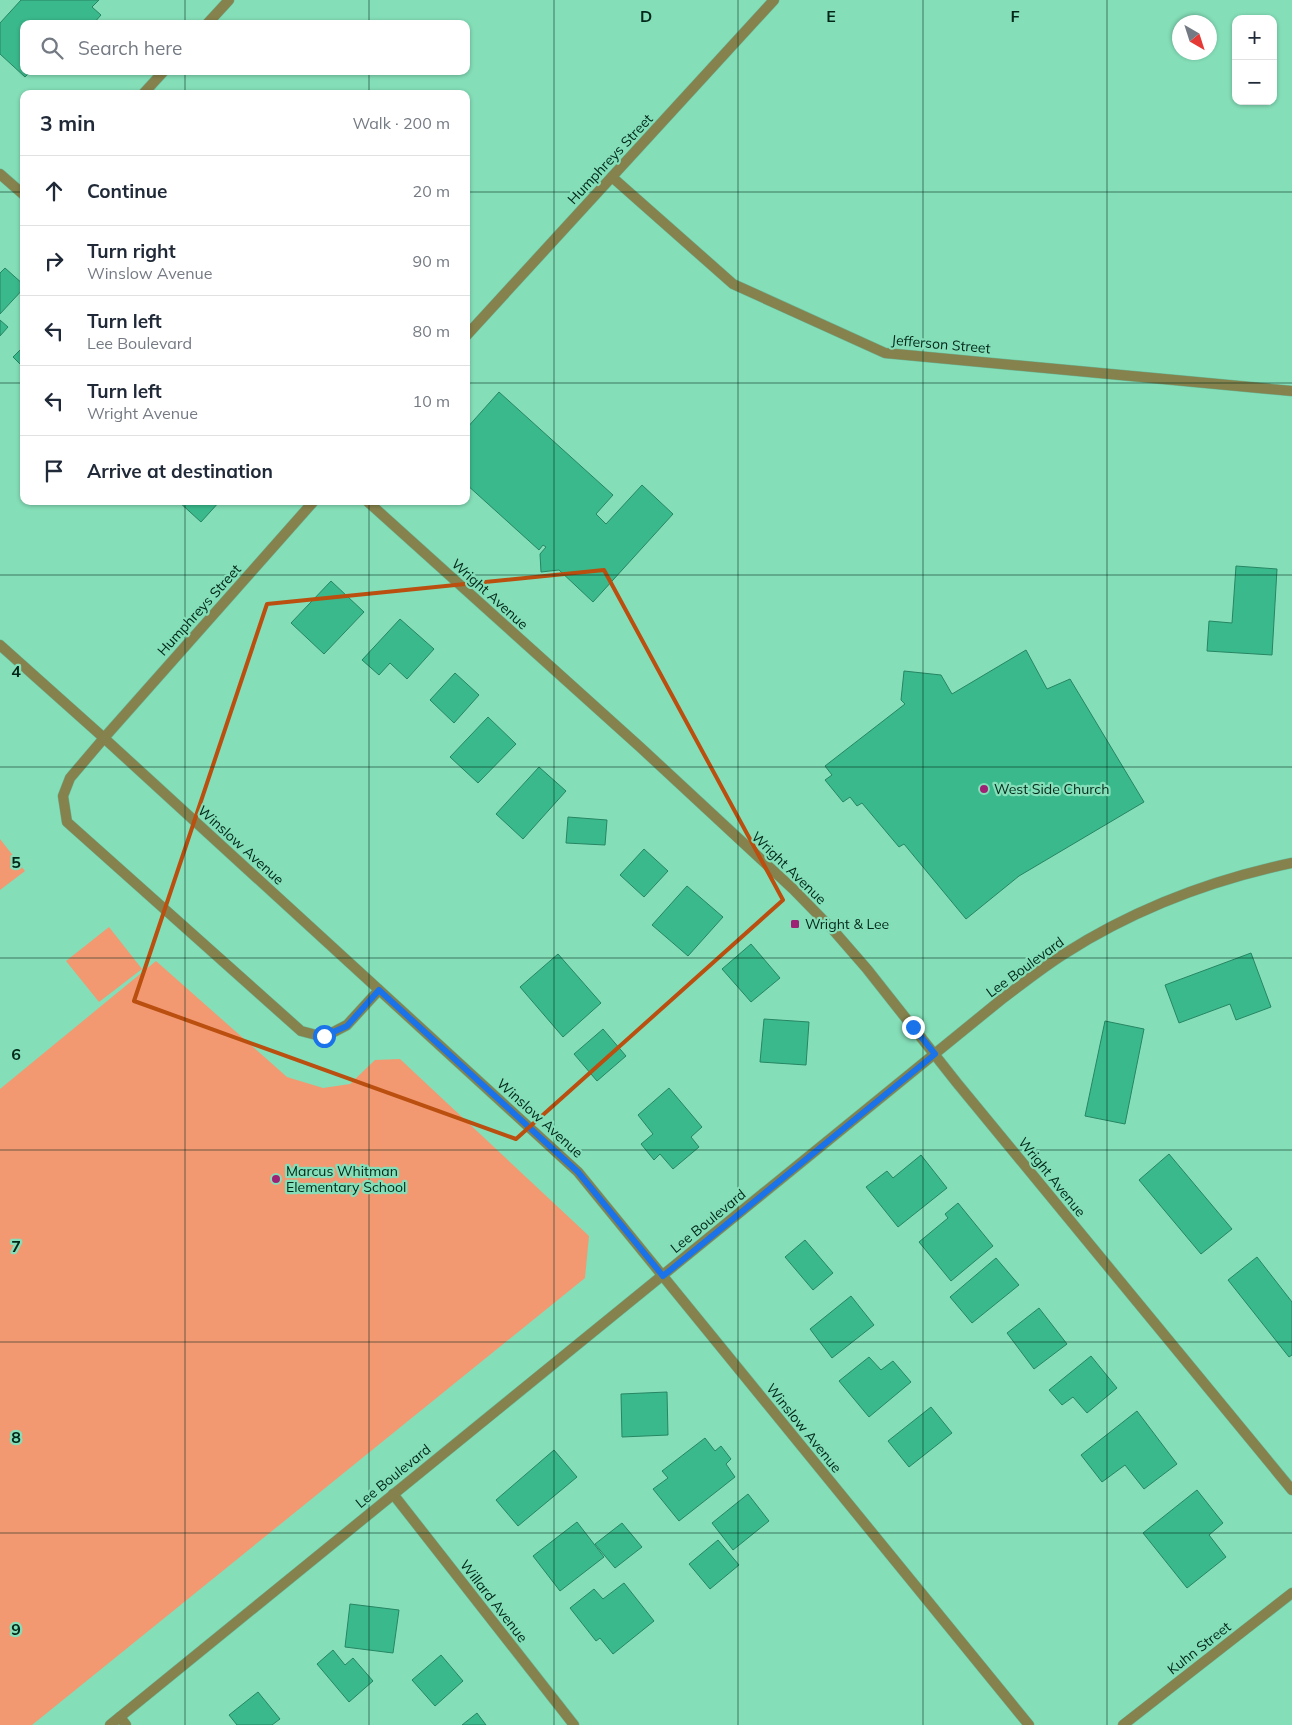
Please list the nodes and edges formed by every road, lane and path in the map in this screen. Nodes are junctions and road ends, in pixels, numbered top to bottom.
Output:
1 (229, 0) edge
2 (774, 0) edge
3 (211, 20) edge
4 (160, 75) edge
5 (147, 90) edge
6 (0, 174) edge
7 (612, 177) junction
8 (20, 192) edge
9 (470, 332) edge
10 (1292, 391) edge
11 (310, 505) edge
12 (371, 505) edge
13 (0, 645) edge
14 (104, 738) junction
15 (1292, 863) edge
16 (379, 990) junction
17 (935, 1054) junction
18 (663, 1276) junction
19 (1292, 1490) edge
20 (393, 1494) junction
21 (1292, 1593) edge
22 (123, 1721) edge
23 (110, 1725) edge
24 (574, 1725) edge
25 (1029, 1725) edge
26 (1123, 1725) edge

1 - 3 street
2 - 7 street, Humphreys Street
4 - 5 street
6 - 8 street
7 - 9 street, Humphreys Street
7 - 10 street, Jefferson Street
11 - 14 street, Humphreys Street
12 - 17 street, Wright Avenue
13 - 14 street, Winslow Avenue
14 - 16 street, Winslow Avenue
14 - 16 street, Humphreys Street
15 - 17 street, Lee Boulevard
16 - 18 street, Winslow Avenue
17 - 18 street, Lee Boulevard
17 - 19 street, Wright Avenue
18 - 20 street, Lee Boulevard
18 - 25 street, Winslow Avenue
20 - 22 street, Lee Boulevard
20 - 24 street, Willard Avenue
21 - 26 street, Kuhn Street
22 - 23 street, Lee Boulevard

